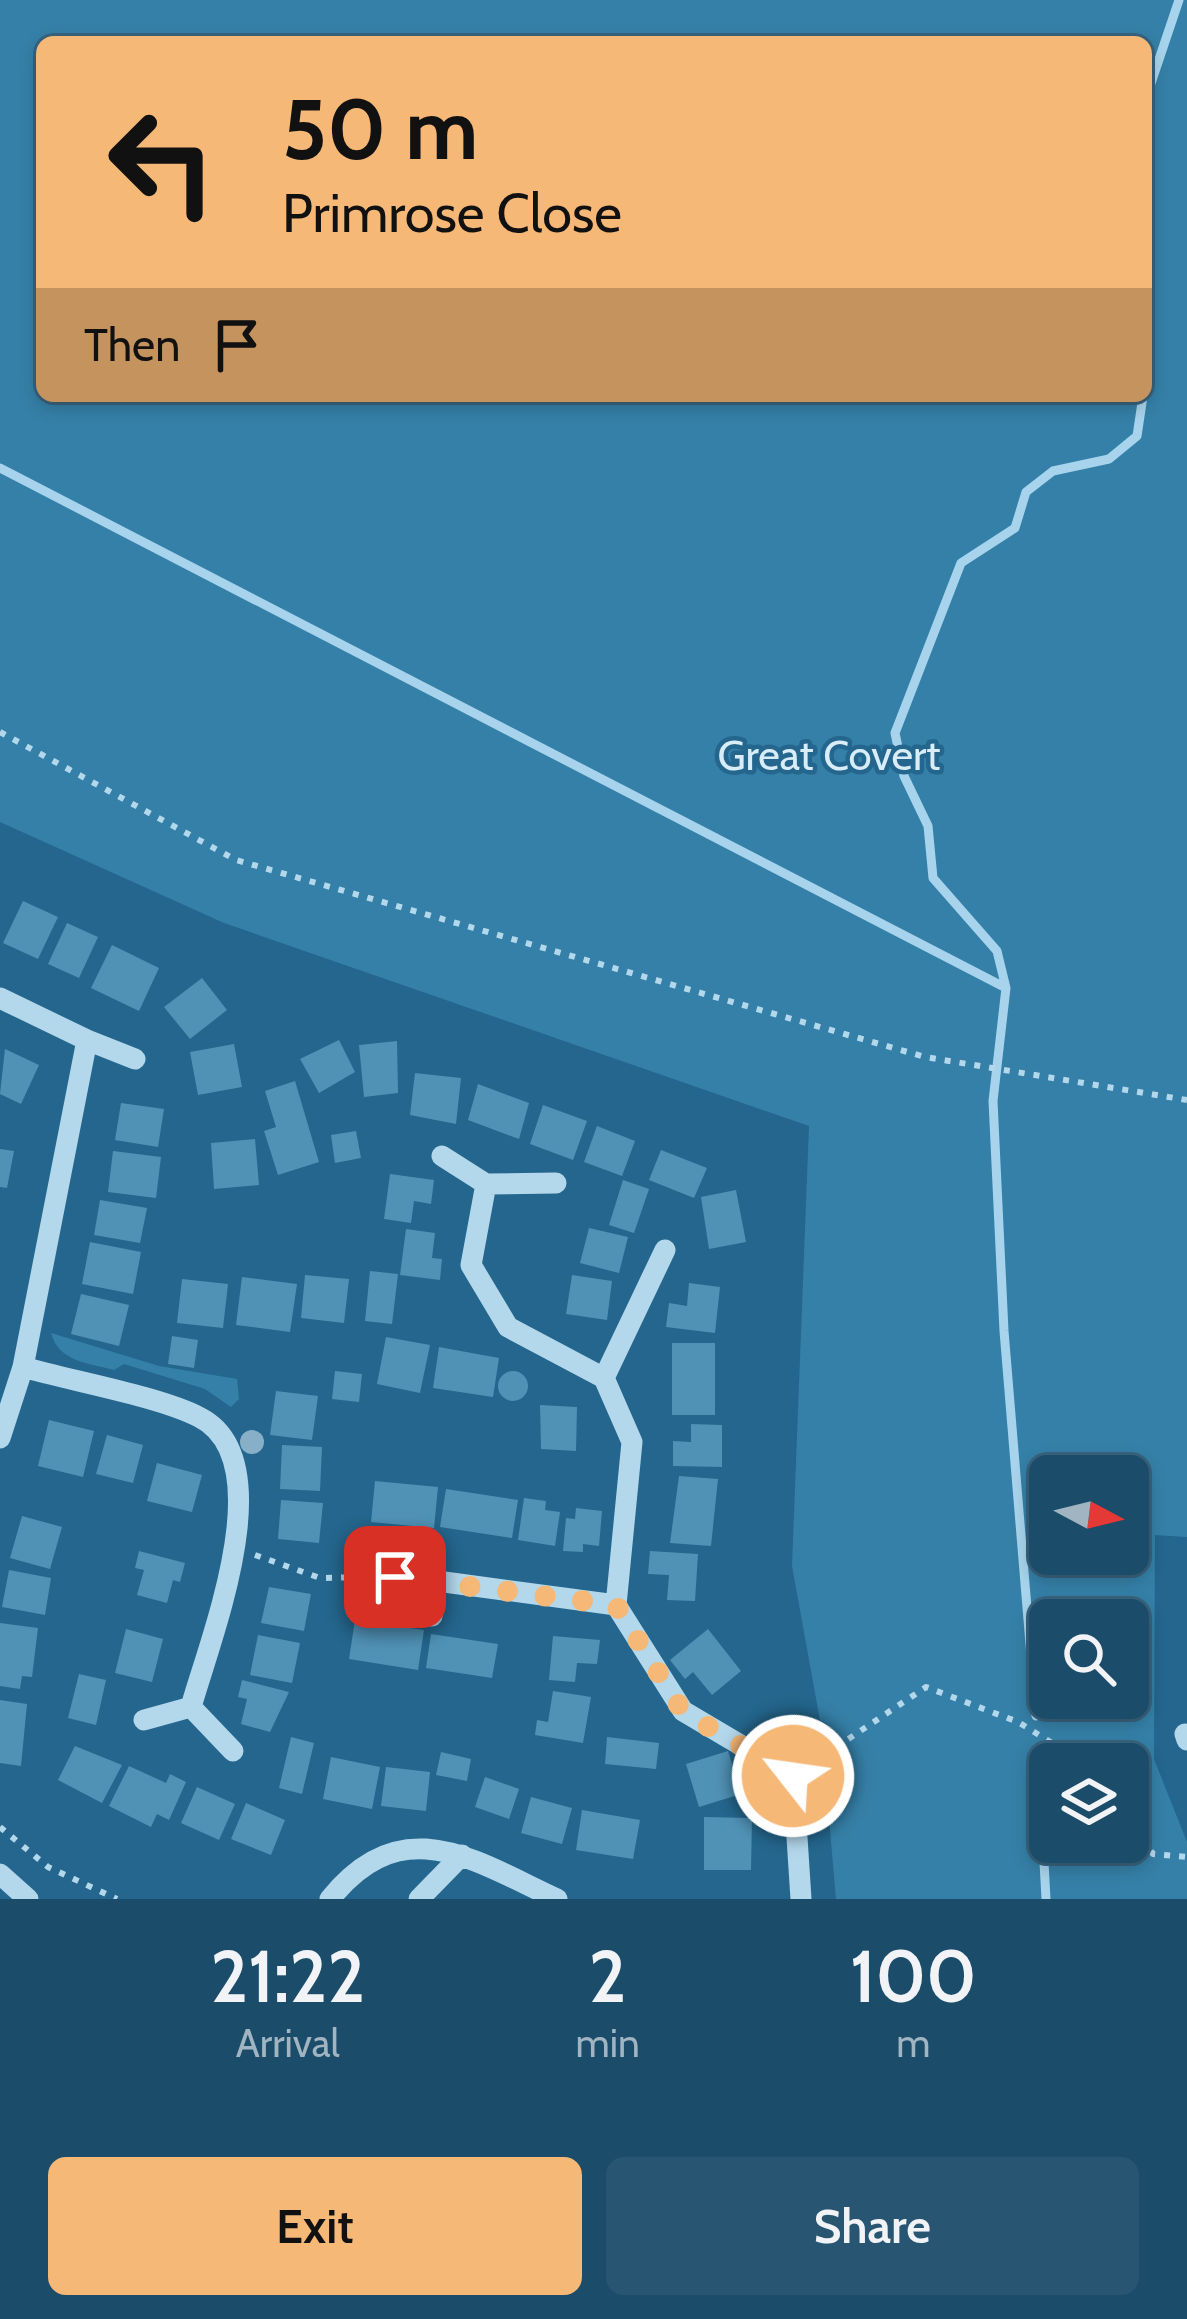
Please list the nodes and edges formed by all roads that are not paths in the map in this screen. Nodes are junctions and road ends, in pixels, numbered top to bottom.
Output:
1 (0, 998) edge
2 (87, 1040) junction
3 (135, 1059) dead end
4 (442, 1156) dead end
5 (556, 1183) dead end
6 (486, 1184) junction
7 (665, 1250) dead end
8 (23, 1367) junction
9 (604, 1378) junction
10 (0, 1438) edge
11 (395, 1577) road end
12 (437, 1581) junction
13 (616, 1605) junction
14 (432, 1616) dead end
15 (191, 1707) junction
16 (144, 1720) dead end
17 (233, 1751) dead end
18 (462, 1855) junction
19 (0, 1874) edge
20 (28, 1899) edge
21 (330, 1899) edge
22 (419, 1899) edge
23 (557, 1899) edge
24 (800, 1899) edge

1 - 2 street
2 - 3 street
2 - 8 street
4 - 6 street
5 - 6 street
6 - 9 street
7 - 9 street
8 - 10 street
8 - 15 street
9 - 13 street
11 - 12 street
12 - 13 street
12 - 14 street
13 - 24 street
15 - 16 street
15 - 17 street
18 - 21 street
18 - 22 street
18 - 23 street
19 - 20 street

